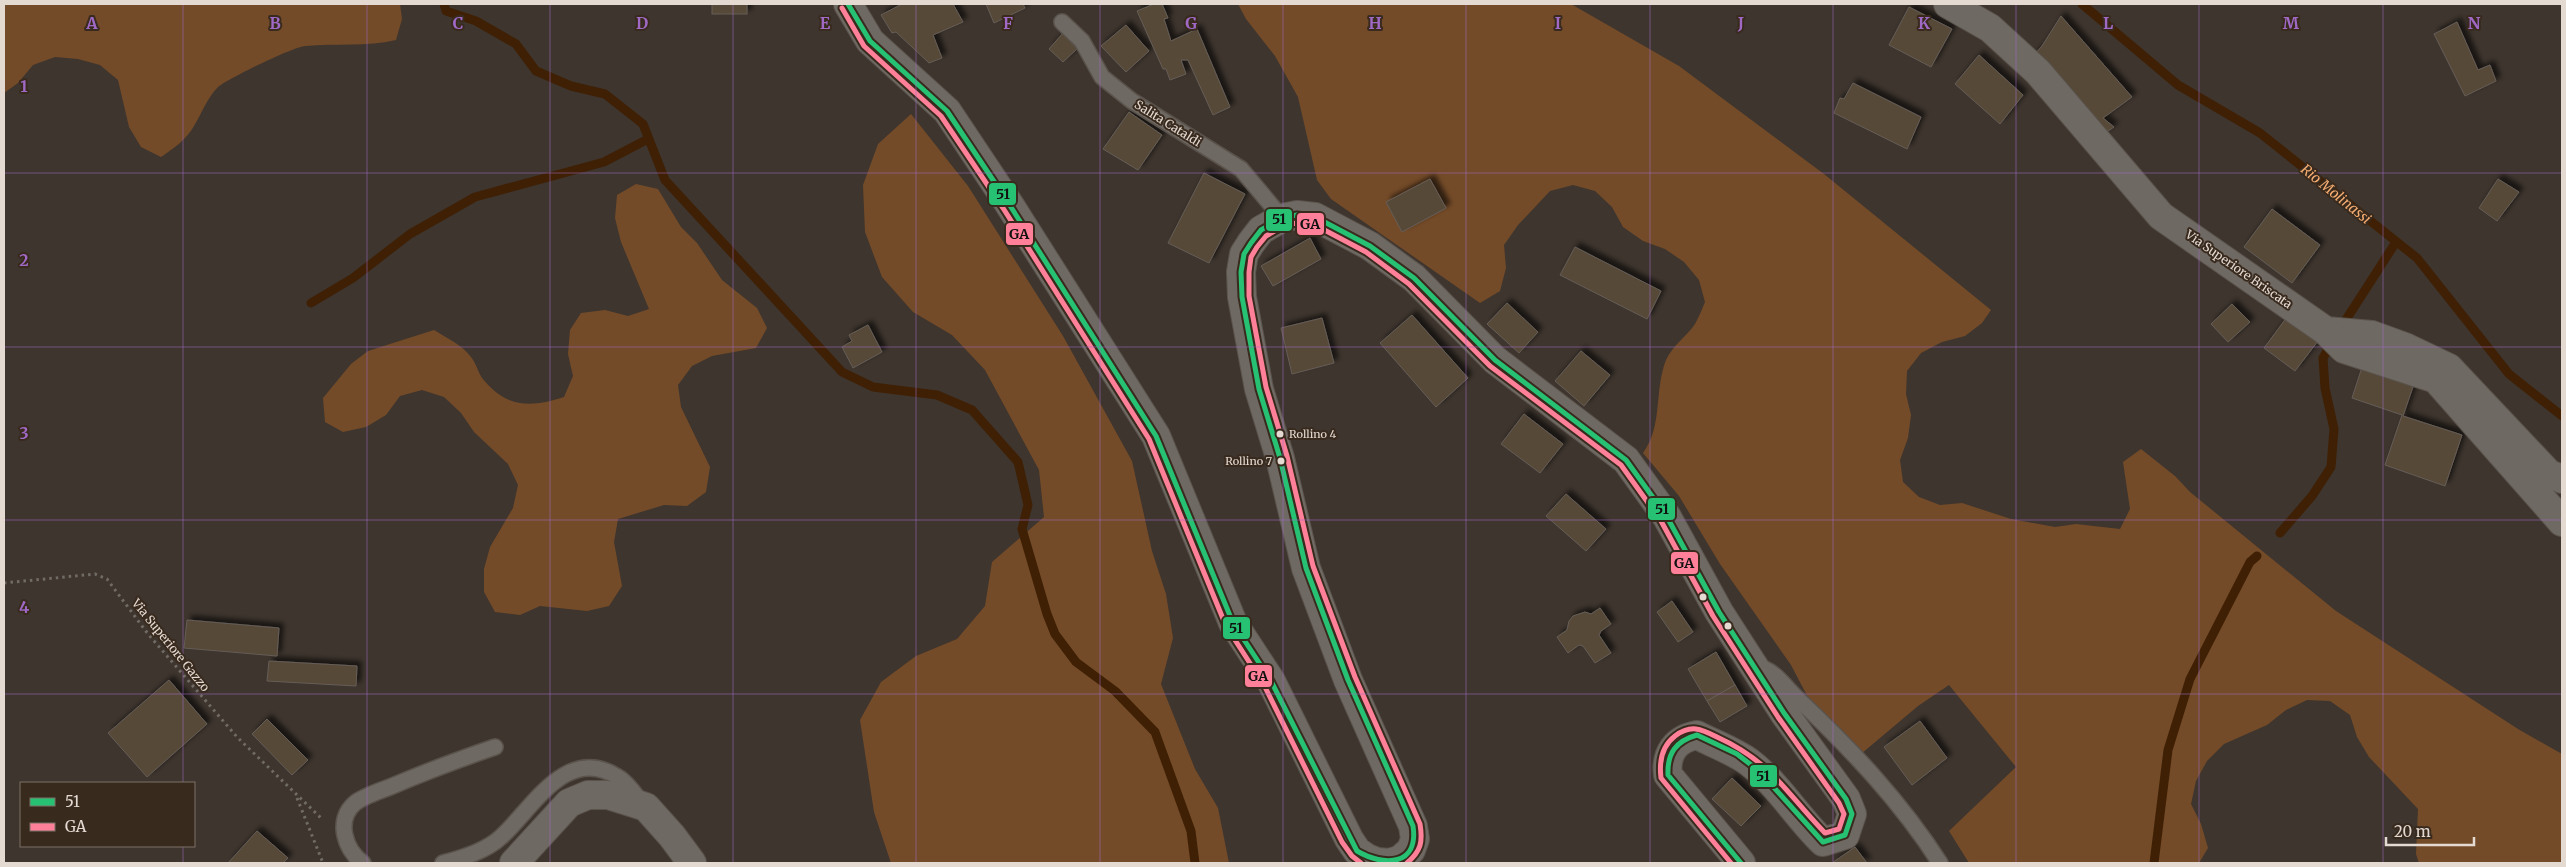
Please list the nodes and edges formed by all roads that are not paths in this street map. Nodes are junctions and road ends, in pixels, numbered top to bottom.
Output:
1 (848, 4) edge
2 (1948, 4) edge
3 (1062, 22) dead end
4 (1282, 218) junction
5 (2326, 331) junction
6 (2562, 479) edge
7 (2562, 522) edge
8 (1753, 664) junction
9 (495, 747) dead end
10 (646, 807) junction
11 (1822, 852) edge
12 (1403, 861) edge
13 (363, 863) edge
14 (443, 863) edge
15 (514, 863) edge
16 (692, 863) edge
17 (1741, 863) edge
18 (1940, 863) edge

1 - 12 street
2 - 5 street, Via Superiore Briscata
3 - 4 lane, Salita Cataldi
4 - 8 street
4 - 12 street
5 - 6 street
5 - 7 street, Via Superiore Briscata
8 - 11 street
8 - 18 lane
9 - 13 lane
10 - 14 lane
10 - 15 street
10 - 16 street
11 - 17 street

